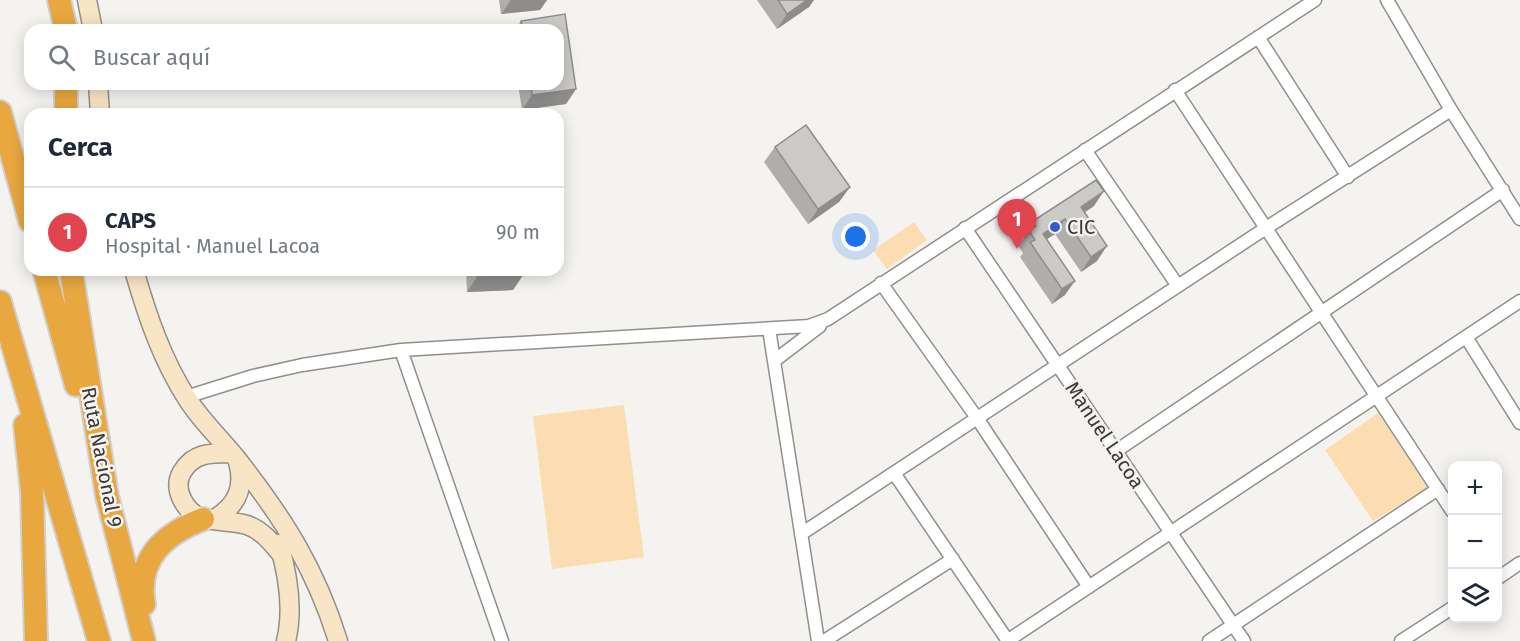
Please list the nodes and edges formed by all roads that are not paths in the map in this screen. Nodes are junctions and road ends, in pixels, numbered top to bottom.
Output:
1 (59, 0) edge
2 (87, 0) edge
3 (1315, 0) edge
4 (1387, 0) edge
5 (65, 24) edge
6 (92, 24) edge
7 (1258, 37) junction
8 (66, 90) edge
9 (99, 90) edge
10 (1175, 90) junction
11 (66, 108) edge
12 (100, 108) edge
13 (1451, 110) junction
14 (0, 112) edge
15 (1085, 150) junction
16 (1348, 177) junction
17 (1503, 190) junction
18 (24, 199) edge
19 (1520, 219) edge
20 (965, 228) junction
21 (1266, 228) junction
22 (46, 276) edge
23 (72, 276) edge
24 (136, 276) edge
25 (881, 283) junction
26 (1178, 286) junction
27 (1520, 301) edge
28 (0, 302) edge
29 (1322, 313) junction
30 (828, 319) junction
31 (769, 329) junction
32 (1466, 337) junction
33 (401, 350) junction
34 (774, 361) junction
35 (18, 364) junction
36 (1058, 366) junction
37 (1377, 396) junction
38 (186, 397) junction
39 (977, 418) junction
40 (1520, 423) edge
41 (1116, 451) junction
42 (234, 456) junction
43 (894, 473) junction
44 (1438, 489) junction
45 (263, 493) junction
46 (107, 496) junction
47 (1448, 505) edge
48 (209, 519) junction
49 (1171, 532) junction
50 (801, 534) junction
51 (282, 555) junction
52 (953, 559) junction
53 (1520, 563) edge
54 (1502, 575) edge
55 (1089, 586) junction
56 (1448, 611) edge
57 (1233, 625) junction
58 (1406, 638) edge
59 (36, 641) edge
60 (99, 641) edge
61 (146, 641) edge
62 (286, 641) edge
63 (338, 641) edge
64 (502, 641) edge
65 (818, 641) edge
66 (824, 641) edge
67 (1008, 641) edge
68 (1209, 641) edge
69 (1244, 641) edge
70 (1424, 641) edge

1 - 5 highway
2 - 6 main road
3 - 7 street
4 - 13 street
7 - 10 street
7 - 16 street
8 - 11 highway
9 - 12 main road
10 - 15 street
10 - 21 street
13 - 16 street
13 - 17 street
14 - 18 highway
15 - 20 street
15 - 26 street
16 - 21 street
17 - 19 street
17 - 29 street
20 - 25 street
20 - 36 street, Manuel Lacoa
21 - 26 street
21 - 29 street
22 - 46 highway
23 - 46 highway, Ruta Nacional 9
24 - 38 main road
25 - 30 street
25 - 39 street
26 - 36 street
27 - 32 street
28 - 35 highway
29 - 37 street
29 - 41 street
30 - 31 street
30 - 34 street
31 - 33 street
31 - 34 street
32 - 37 street
32 - 40 street
33 - 38 street
33 - 64 street
34 - 50 street
35 - 59 highway
35 - 60 highway
36 - 39 street
36 - 41 street, Manuel Lacoa
37 - 44 street
37 - 49 street
38 - 42 main road
39 - 43 street
39 - 55 street
41 - 49 street, Manuel Lacoa
42 - 45 main road
42 - 48 main road
42 - 48 main road
43 - 50 street
43 - 52 street
44 - 47 street
44 - 57 street
45 - 51 main road
45 - 63 main road
46 - 61 highway, Ruta Nacional 9
48 - 51 main road
48 - 61 highway
49 - 55 street
49 - 57 street, Manuel Lacoa
50 - 65 street
51 - 62 main road
52 - 66 street
52 - 67 street
53 - 54 street
55 - 67 street
56 - 58 street
57 - 68 street
57 - 69 street, Manuel Lacoa
58 - 70 street

